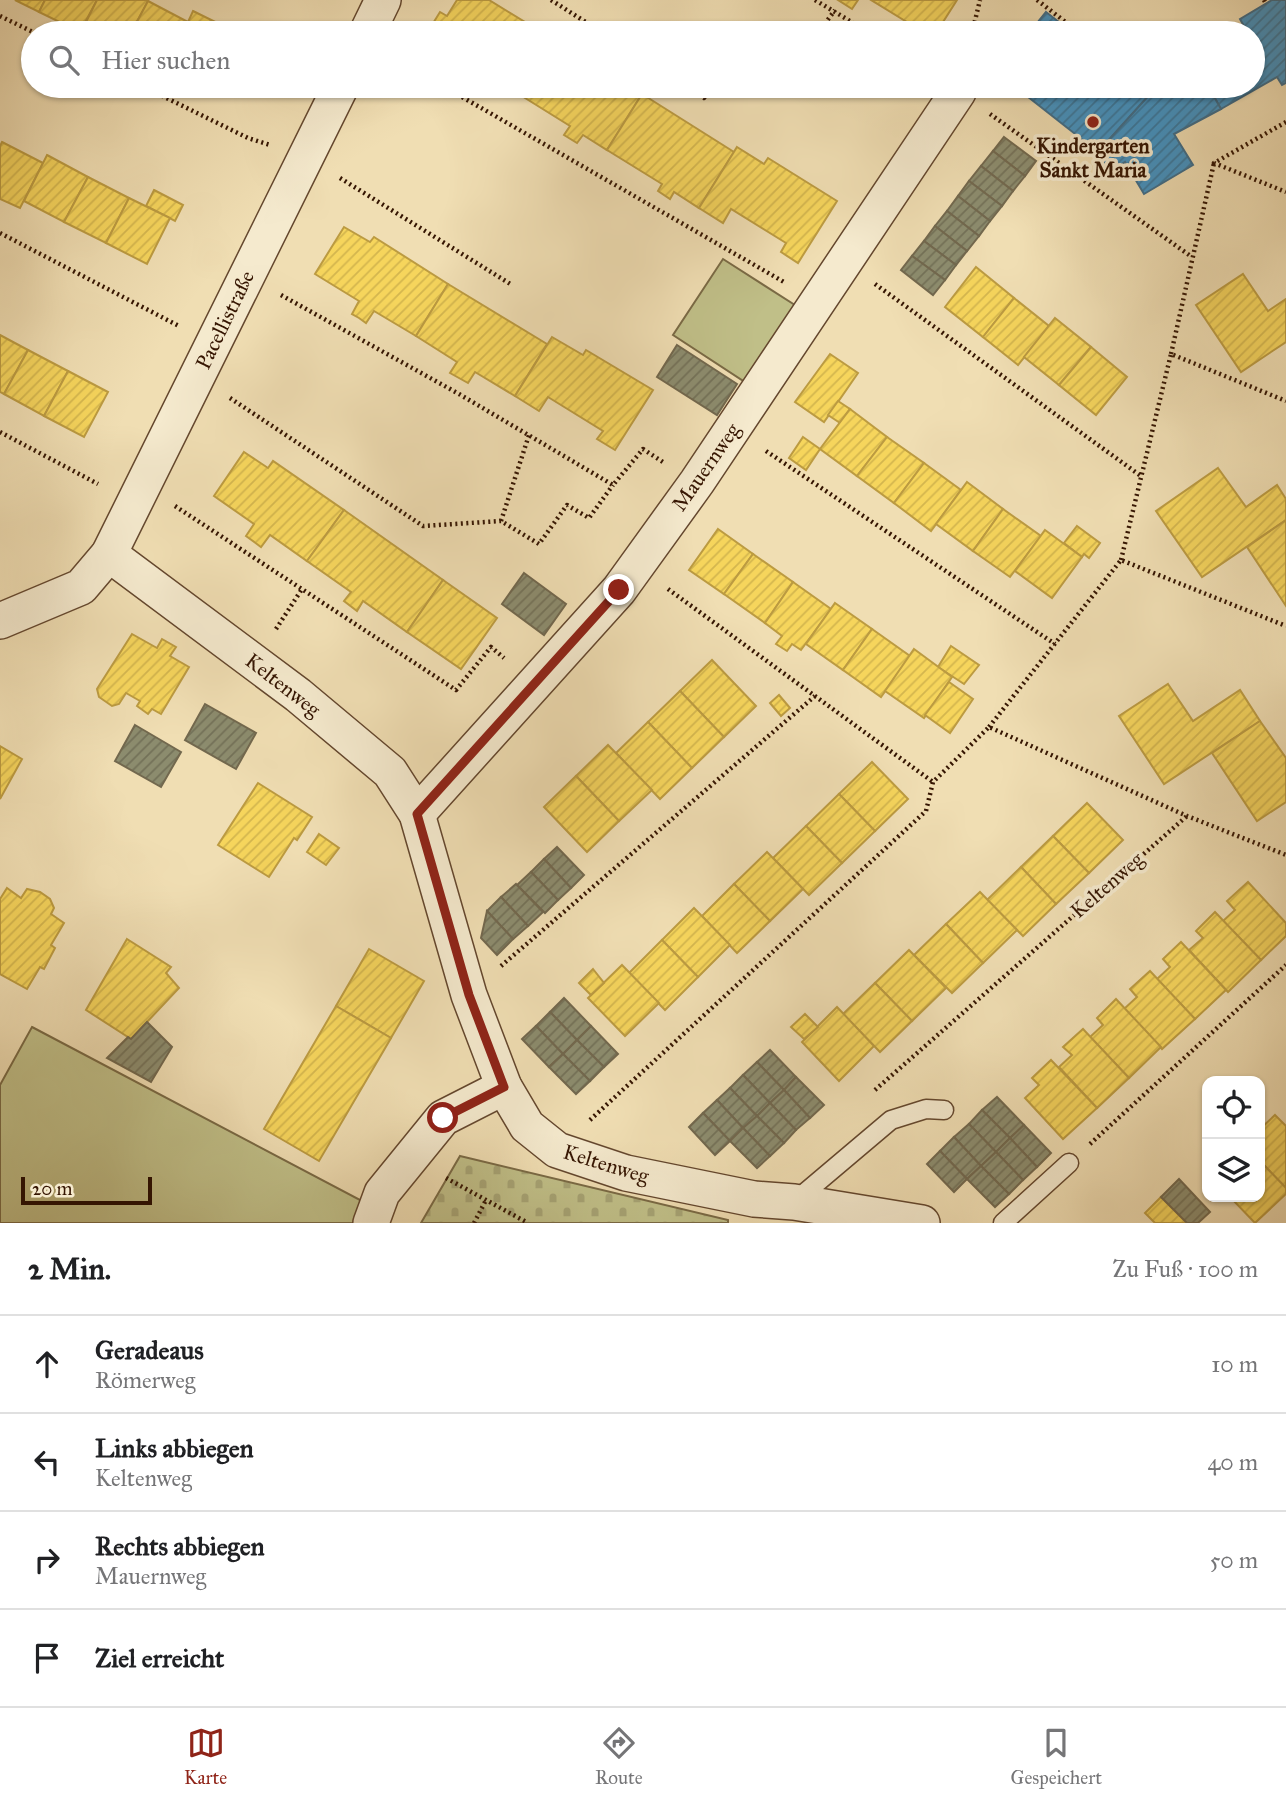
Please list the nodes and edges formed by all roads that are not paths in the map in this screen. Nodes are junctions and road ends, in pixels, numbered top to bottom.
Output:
1 (383, 0) edge
2 (373, 21) edge
3 (335, 98) edge
4 (954, 98) edge
5 (109, 554) junction
6 (0, 621) edge
7 (417, 814) junction
8 (504, 1087) junction
9 (944, 1110) dead end
10 (1069, 1163) dead end
11 (794, 1202) junction
12 (371, 1223) edge
13 (922, 1223) edge
14 (1003, 1223) edge

1 - 2 street
3 - 5 street, Pacellistraße
4 - 7 street, Mauernweg
5 - 6 street, Pacellistraße
5 - 7 street, Keltenweg
7 - 8 street, Keltenweg
8 - 11 street, Keltenweg
8 - 12 street
9 - 11 lane
10 - 14 lane
11 - 13 street, Keltenweg

